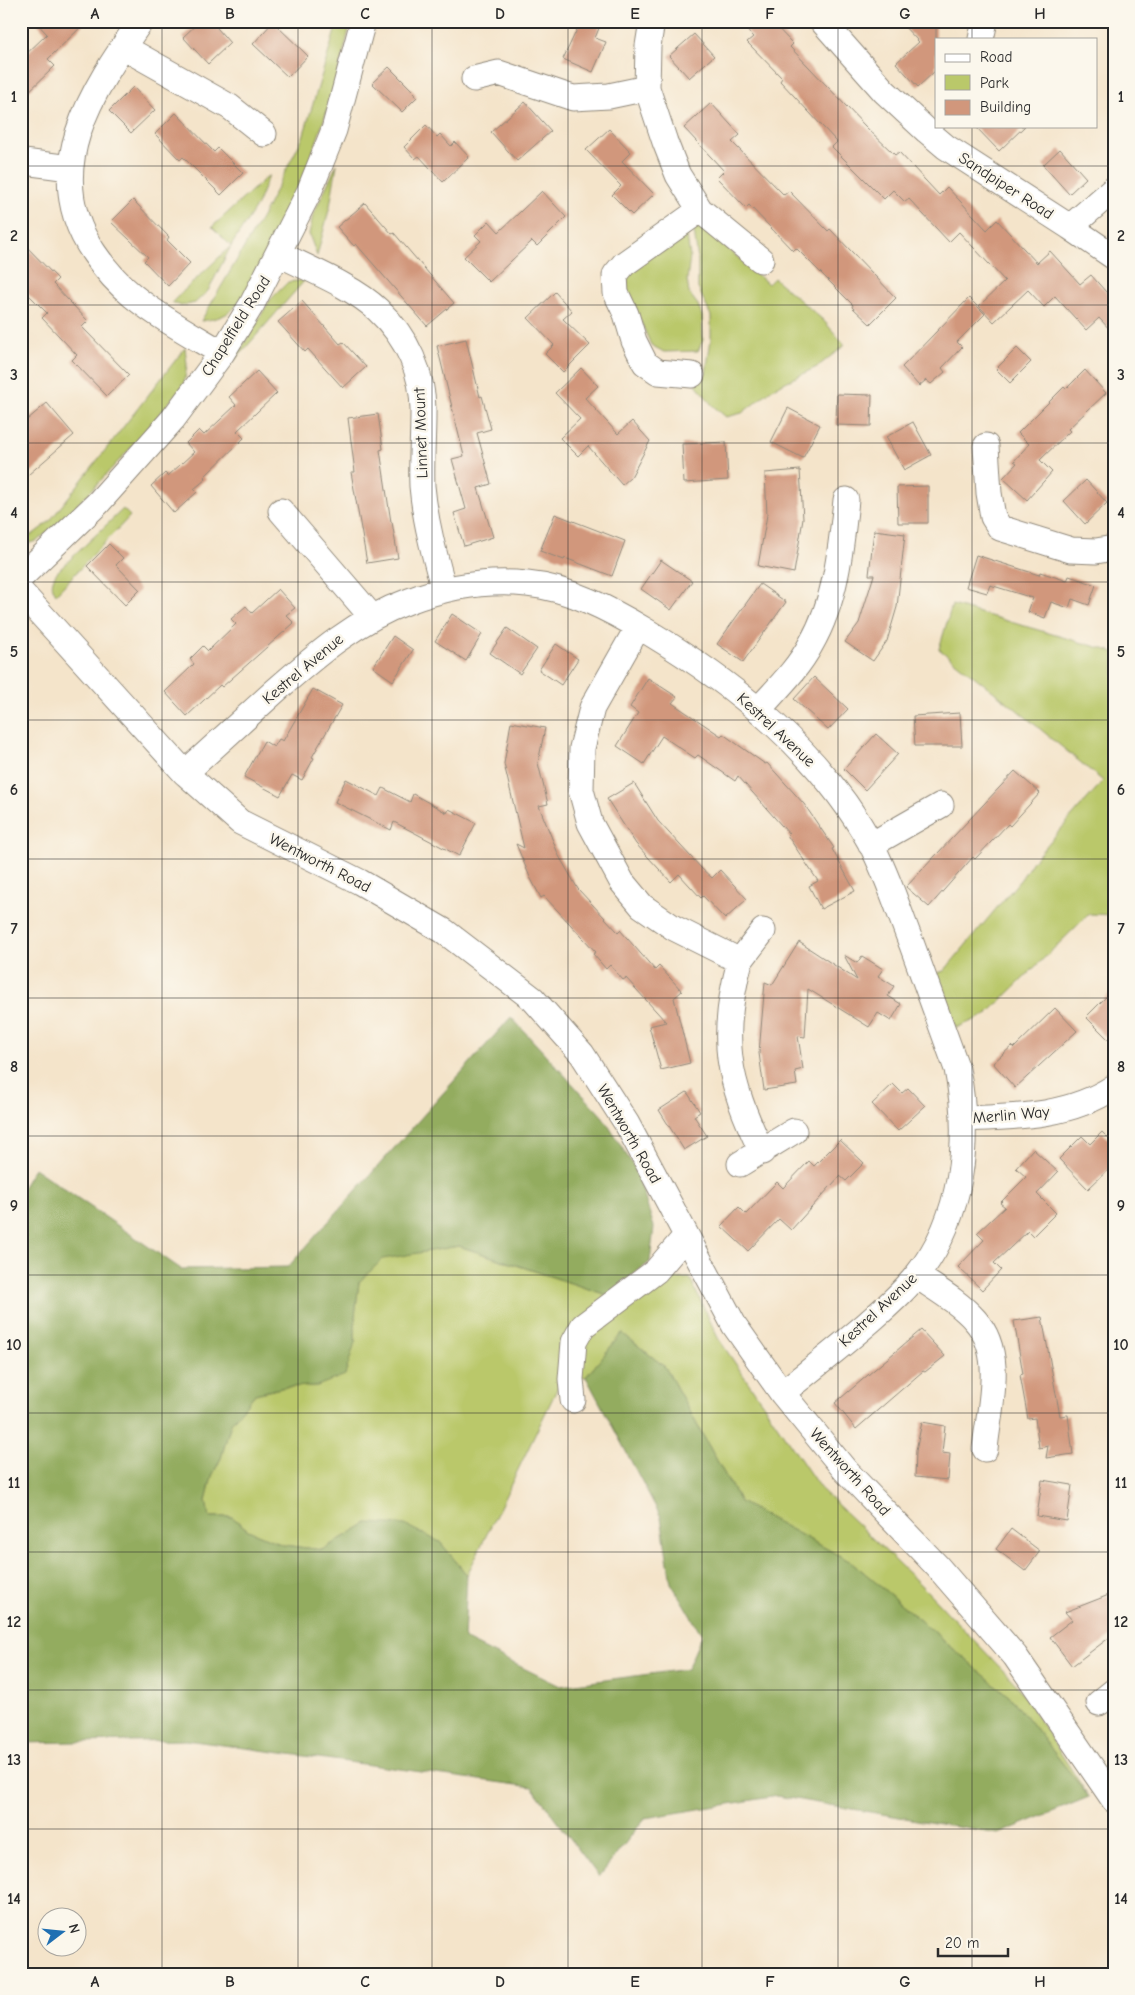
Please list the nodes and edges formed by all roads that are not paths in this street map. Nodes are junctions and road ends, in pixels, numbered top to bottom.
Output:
1 (141, 21) edge
2 (363, 21) edge
3 (652, 21) edge
4 (822, 21) edge
5 (985, 21) edge
6 (981, 38) edge
7 (123, 47) junction
8 (474, 79) dead end
9 (647, 88) junction
10 (931, 125) edge
11 (264, 134) dead end
12 (24, 162) dead end
13 (70, 168) junction
14 (1114, 189) edge
15 (700, 210) junction
16 (1070, 227) junction
17 (279, 254) junction
18 (1114, 257) edge
19 (761, 260) dead end
20 (222, 354) junction
21 (692, 375) dead end
22 (986, 446) dead end
23 (846, 500) dead end
24 (281, 511) dead end
25 (1114, 548) edge
26 (21, 577) edge
27 (444, 590) junction
28 (21, 592) edge
29 (372, 617) junction
30 (638, 627) junction
31 (758, 710) junction
32 (185, 773) junction
33 (941, 805) dead end
34 (871, 845) junction
35 (763, 931) dead end
36 (740, 961) junction
37 (1114, 1088) edge
38 (963, 1119) junction
39 (794, 1131) dead end
40 (762, 1152) junction
41 (740, 1164) dead end
42 (686, 1236) junction
43 (917, 1276) junction
44 (782, 1393) junction
45 (573, 1400) dead end
46 (985, 1449) dead end
47 (1114, 1800) edge

1 - 7 street
2 - 17 street, Chapelfield Road
3 - 9 street
4 - 10 street, Sandpiper Road
5 - 6 street
7 - 11 street
7 - 13 street
8 - 9 street
9 - 15 street
10 - 16 street, Sandpiper Road
12 - 13 street
13 - 20 street
14 - 16 street
15 - 19 street
15 - 21 street
16 - 18 street, Sandpiper Road
17 - 20 street, Chapelfield Road
17 - 27 street, Linnet Mount
20 - 26 street, Chapelfield Road
22 - 25 street
23 - 31 street
24 - 29 street
27 - 29 street, Kestrel Avenue
27 - 30 street, Kestrel Avenue
28 - 32 street, Wentworth Road
29 - 32 street, Kestrel Avenue
30 - 31 street, Kestrel Avenue
30 - 36 street
31 - 34 street, Kestrel Avenue
32 - 42 street, Wentworth Road
33 - 34 street
34 - 38 street, Kestrel Avenue
35 - 36 street
36 - 40 street
37 - 38 street, Merlin Way
38 - 43 street, Kestrel Avenue
39 - 40 street
40 - 41 street
42 - 44 street, Wentworth Road
42 - 45 street
43 - 44 street, Kestrel Avenue
43 - 46 street
44 - 47 street, Wentworth Road

